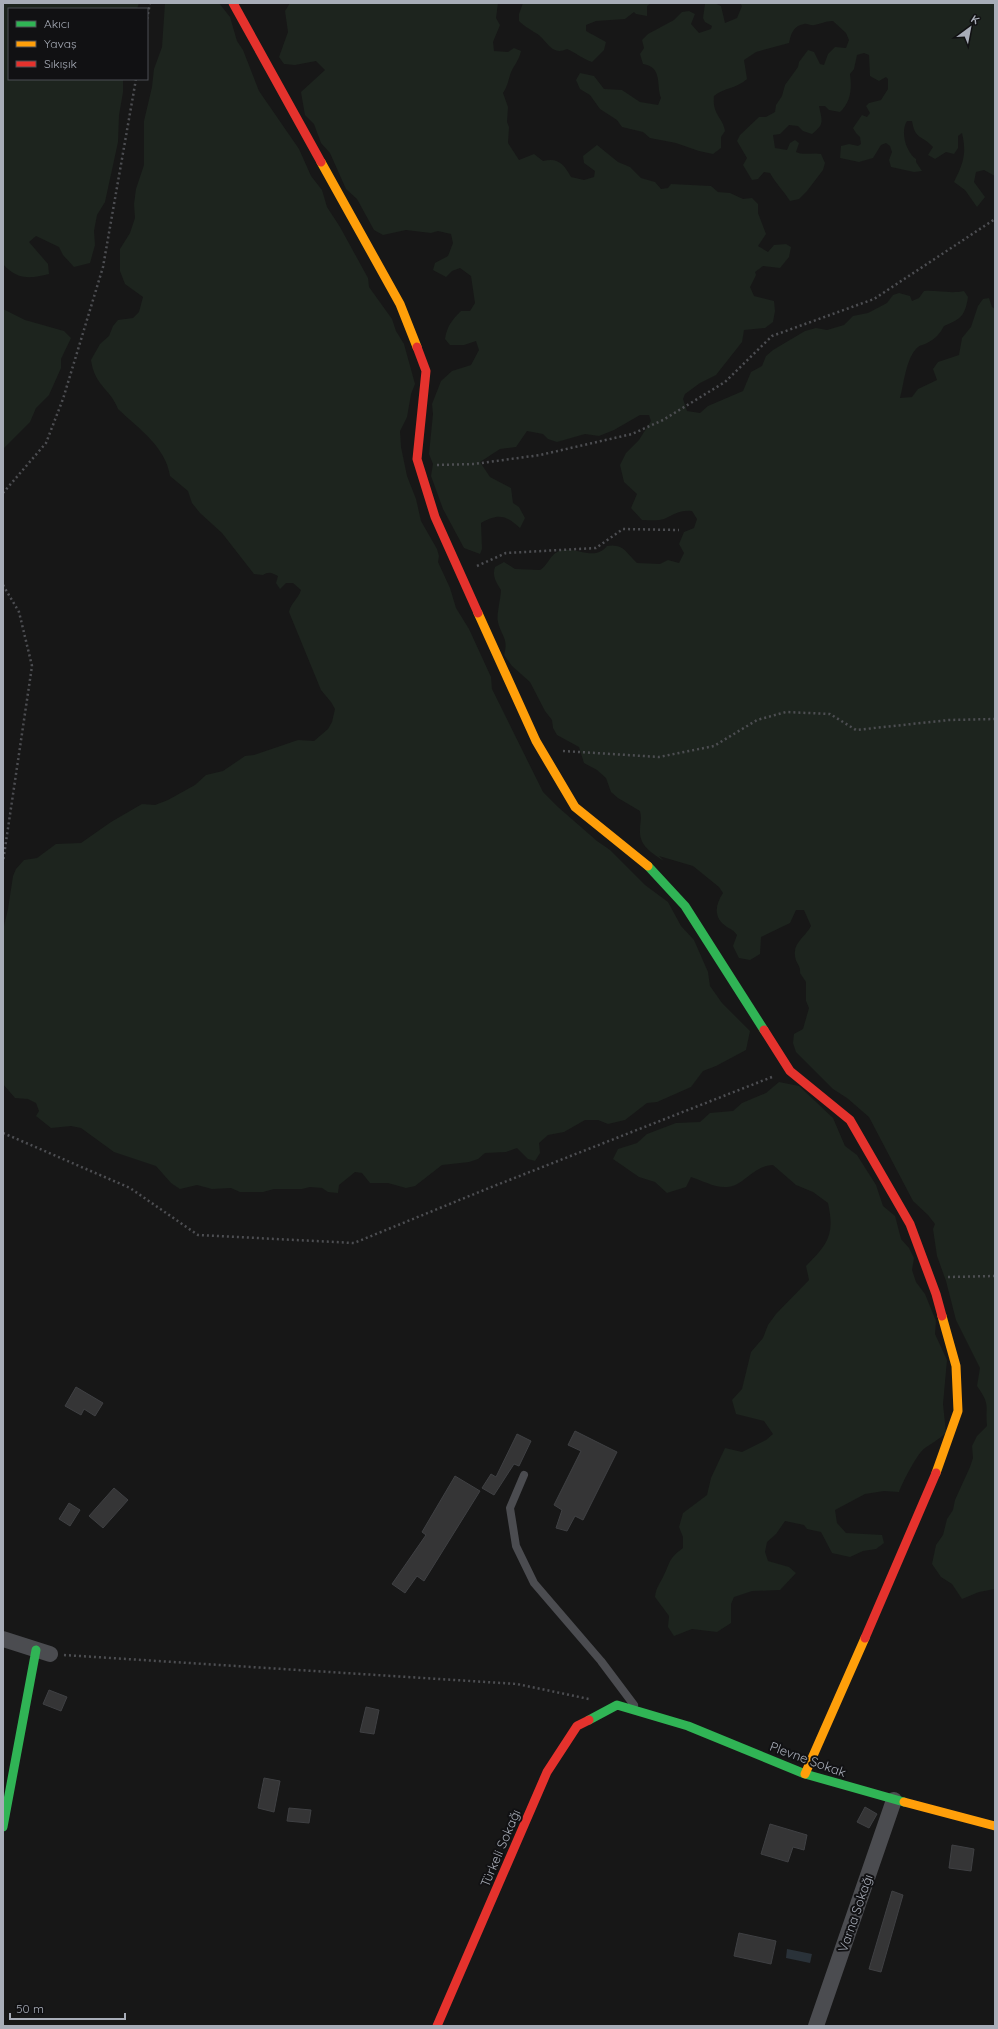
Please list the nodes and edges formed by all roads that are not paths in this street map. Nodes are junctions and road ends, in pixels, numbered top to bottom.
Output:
1 (233, 3) edge
2 (524, 1475) dead end
3 (3, 1639) edge
4 (43, 1652) joint
5 (617, 1705) joint
6 (639, 1712) junction
7 (805, 1774) junction
8 (894, 1800) junction
9 (995, 1826) edge
10 (3, 1827) edge
11 (437, 2026) edge
12 (816, 2026) edge

1 - 7 street
2 - 6 lane
3 - 4 street
4 - 10 street
5 - 6 street, Plevne Sokak
5 - 11 street, Türkeli Sokağı
6 - 7 street, Plevne Sokak
7 - 8 street, Plevne Sokak
8 - 9 street, Plevne Sokak
8 - 12 street, Varna Sokağı

